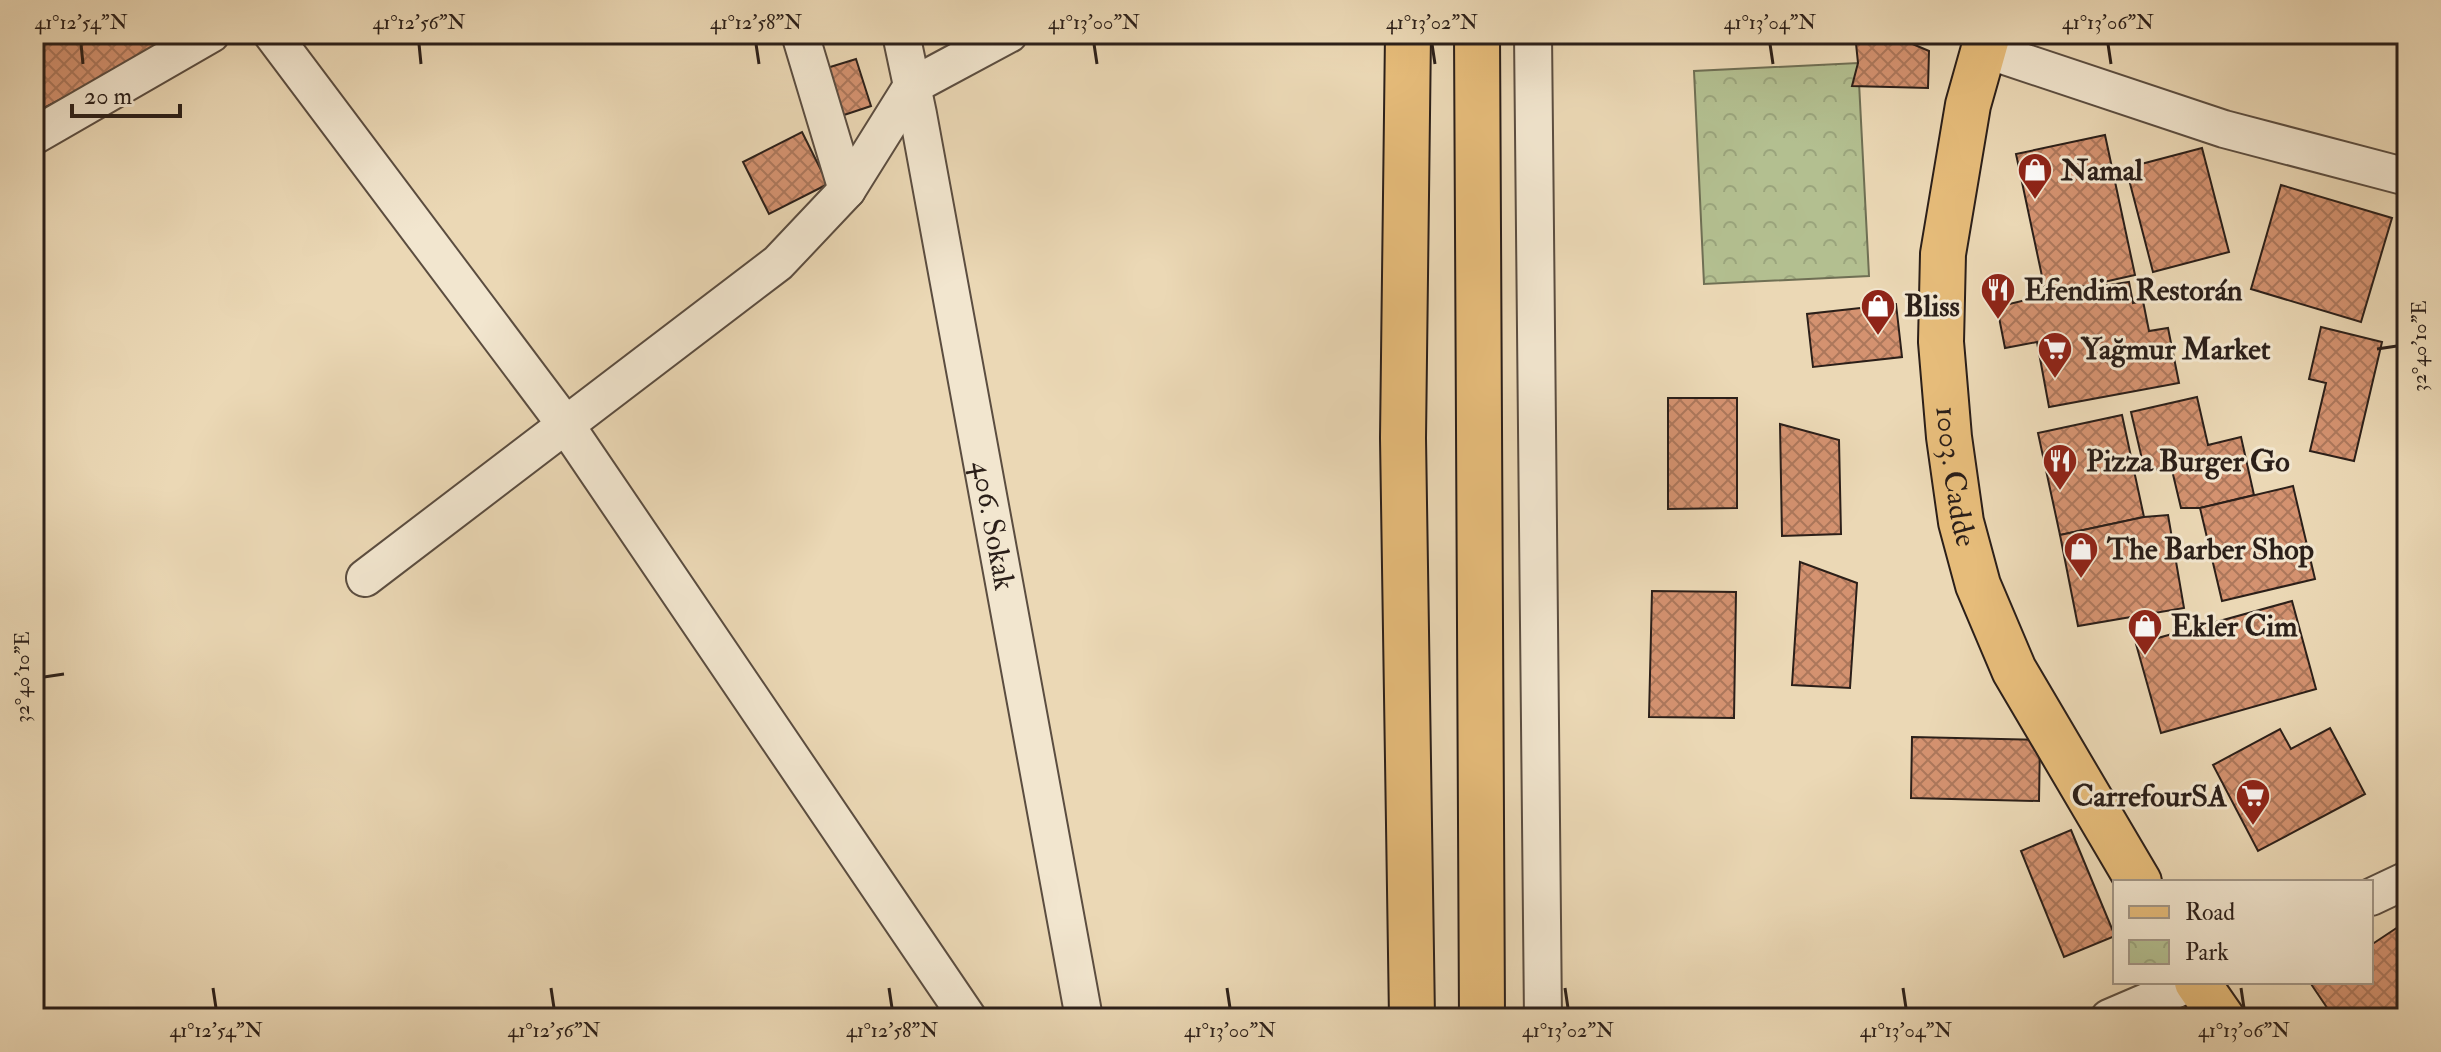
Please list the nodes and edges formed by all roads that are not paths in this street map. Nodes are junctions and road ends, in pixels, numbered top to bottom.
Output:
1 (211, 34) edge
2 (272, 34) edge
3 (800, 34) edge
4 (901, 34) edge
5 (1009, 34) edge
6 (1408, 34) edge
7 (1477, 34) edge
8 (1533, 34) edge
9 (1986, 41) edge
10 (912, 86) junction
11 (34, 136) edge
12 (2407, 177) edge
13 (847, 190) junction
14 (565, 424) junction
15 (365, 578) dead end
16 (2138, 880) edge
17 (2407, 880) edge
18 (2373, 896) edge
19 (2190, 984) edge
20 (2196, 984) edge
21 (968, 1018) edge
22 (1084, 1018) edge
23 (1412, 1018) edge
24 (1482, 1018) edge
25 (1543, 1018) edge
26 (2109, 1018) edge
27 (2222, 1018) edge

1 - 11 street
2 - 14 street
3 - 13 street
4 - 10 street, 406. Sokak
5 - 10 street
6 - 23 main road
7 - 24 main road
8 - 25 street
9 - 12 street
9 - 16 main road, 1003. Cadde
10 - 13 street
10 - 22 street, 406. Sokak
13 - 14 street
14 - 15 street
14 - 21 street
17 - 18 street
19 - 26 street
20 - 27 main road

